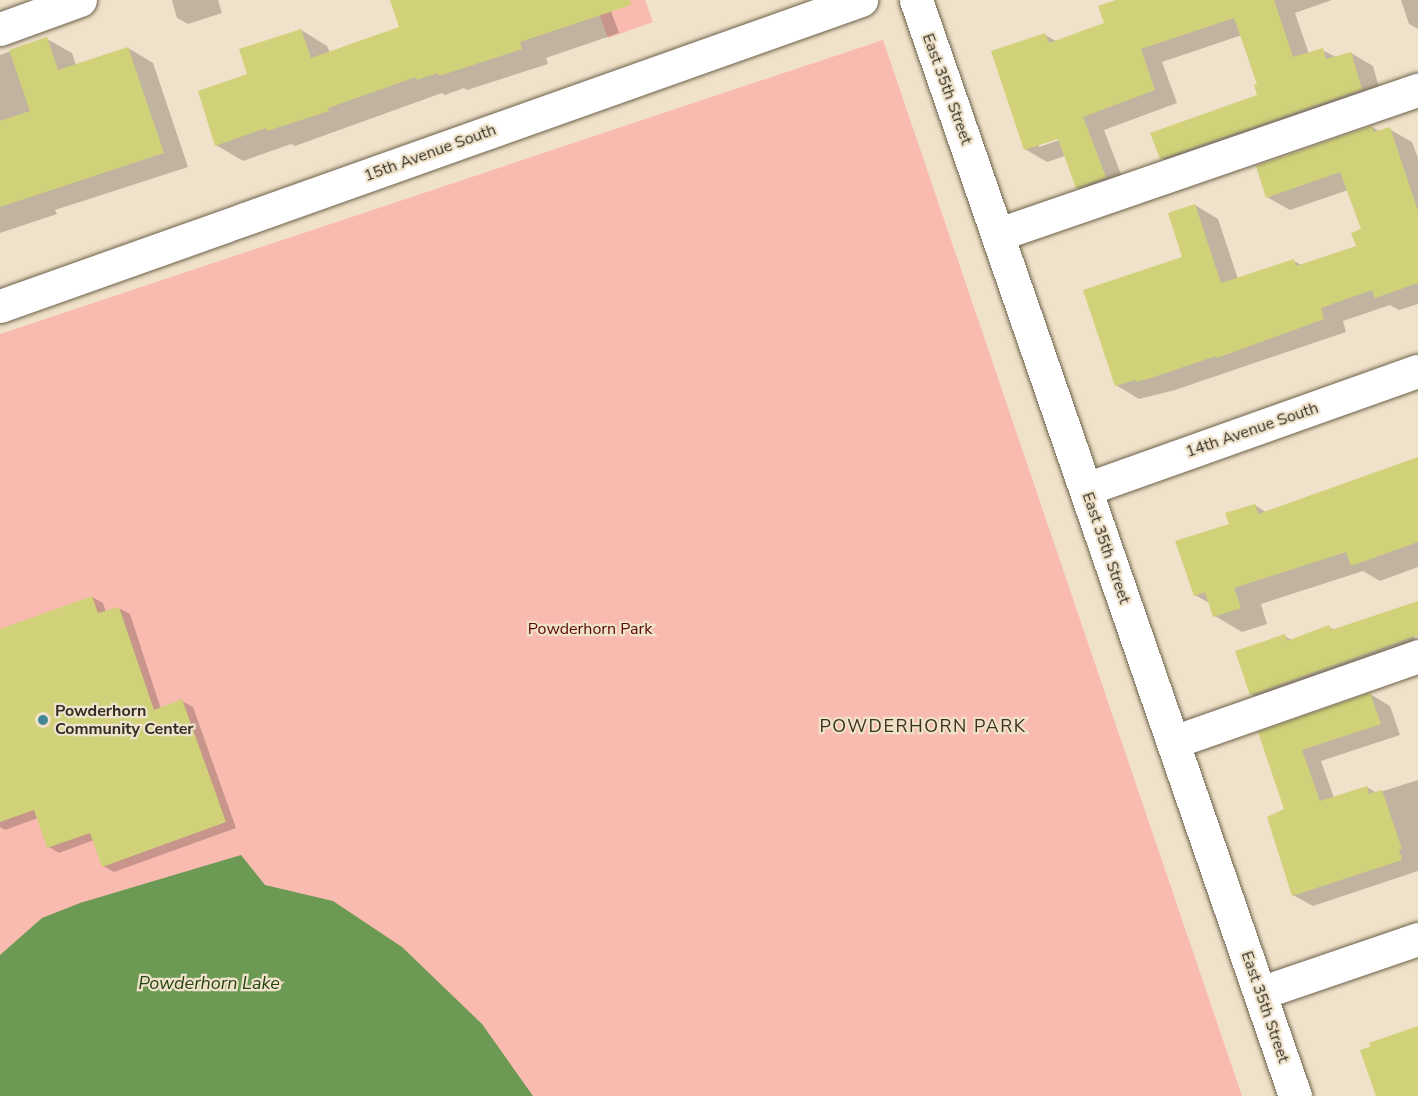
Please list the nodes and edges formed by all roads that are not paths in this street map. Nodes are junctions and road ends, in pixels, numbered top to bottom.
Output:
1 (81, 0) edge
2 (861, 0) edge
3 (916, 0) edge
4 (0, 29) edge
5 (1418, 90) edge
6 (999, 234) junction
7 (0, 306) edge
8 (1418, 371) edge
9 (1086, 489) junction
10 (1418, 656) edge
11 (1173, 742) junction
12 (1418, 939) edge
13 (1260, 993) junction
14 (1295, 1096) edge

1 - 4 street
2 - 7 street, 15th Avenue South
3 - 6 street, East 35th Street
5 - 6 street
6 - 9 street, East 35th Street
8 - 9 street, 14th Avenue South
9 - 11 street, East 35th Street
10 - 11 street
11 - 13 street, East 35th Street
12 - 13 street
13 - 14 street, East 35th Street

